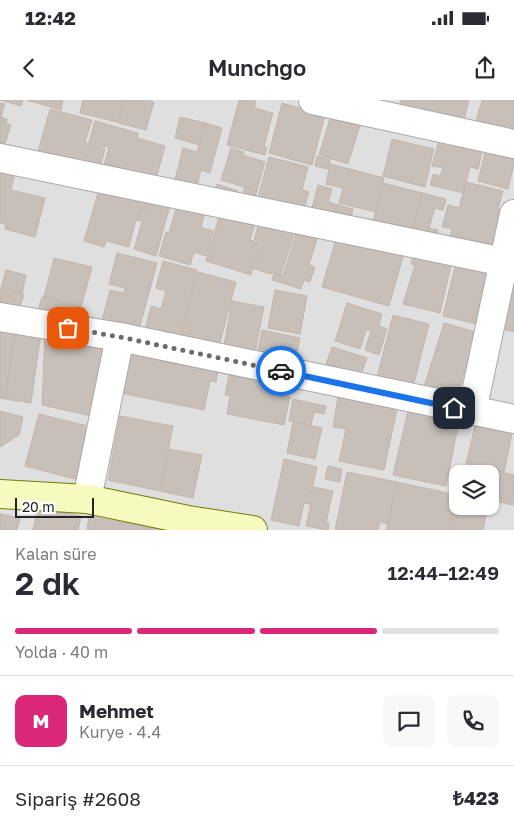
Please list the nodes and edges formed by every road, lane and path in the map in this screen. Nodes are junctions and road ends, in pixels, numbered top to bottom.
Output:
1 (313, 100) edge
2 (514, 144) edge
3 (0, 158) edge
4 (514, 214) edge
5 (509, 263) edge
6 (0, 317) edge
7 (120, 337) junction
8 (472, 411) junction
9 (514, 419) edge
10 (0, 494) edge
11 (87, 499) junction
12 (187, 525) edge
13 (253, 530) edge

1 - 2 street
3 - 5 street
4 - 5 street
5 - 8 street
6 - 7 street
7 - 8 street
7 - 11 street
8 - 9 street
10 - 11 street
11 - 12 street
12 - 13 street

